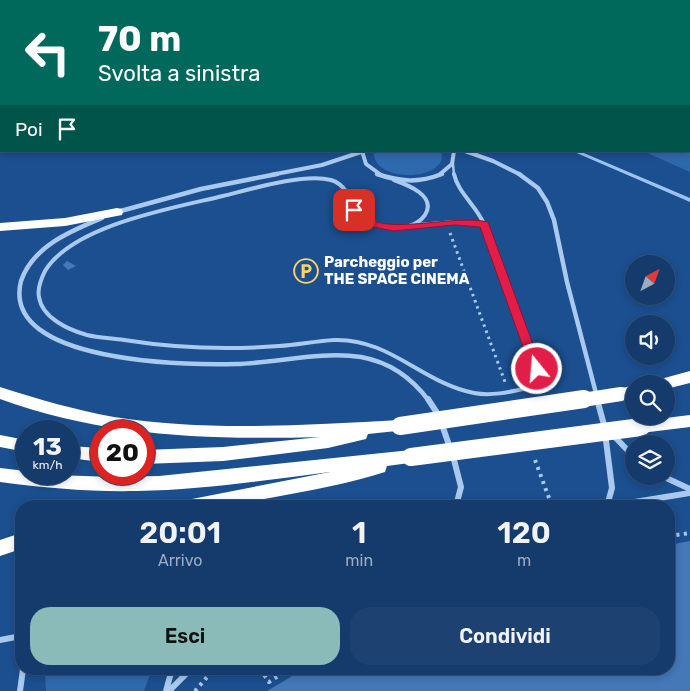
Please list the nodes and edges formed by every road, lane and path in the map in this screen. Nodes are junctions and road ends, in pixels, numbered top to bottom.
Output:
1 (362, 152) edge
2 (454, 152) edge
3 (468, 152) edge
4 (453, 164) junction
5 (390, 179) junction
6 (117, 212) junction
7 (446, 223) junction
8 (484, 224) junction
9 (416, 225) junction
10 (0, 227) edge
11 (690, 377) edge
12 (675, 381) edge
13 (690, 388) edge
14 (675, 389) edge
15 (509, 391) junction
16 (0, 393) edge
17 (625, 394) edge
18 (690, 421) edge
19 (604, 425) junction
20 (400, 426) junction
21 (0, 441) edge
22 (15, 444) edge
23 (625, 447) edge
24 (533, 456) dead end
25 (155, 457) edge
26 (411, 457) junction
27 (0, 475) edge
28 (675, 483) edge
29 (690, 491) edge
30 (223, 500) edge
31 (458, 500) edge
32 (550, 500) edge
33 (610, 500) edge
34 (641, 500) edge
35 (690, 533) edge
36 (675, 535) edge
37 (15, 543) edge
38 (0, 548) edge
39 (15, 637) edge
40 (0, 640) edge
41 (22, 675) edge
42 (171, 675) edge
43 (185, 675) edge
44 (209, 675) edge
45 (264, 675) edge
46 (280, 675) edge
47 (20, 691) edge
48 (168, 691) edge
49 (195, 691) edge

1 - 5 street
1 - 6 street
2 - 4 street
3 - 19 street
4 - 5 street
4 - 8 lane
5 - 9 lane
6 - 10 highway
6 - 31 street
7 - 8 lane
7 - 9 lane
7 - 15 path
8 - 15 lane
9 - 15 lane
11 - 12 highway
13 - 14 highway
16 - 20 highway
17 - 20 highway, bridge
18 - 26 highway, bridge
19 - 23 street
19 - 33 street
20 - 25 highway
21 - 22 highway
24 - 32 path
26 - 27 highway
26 - 30 highway
28 - 29 street
29 - 34 street
35 - 36 path
37 - 38 highway
39 - 40 street
41 - 47 street
42 - 48 street
43 - 48 street
44 - 49 path
45 - 46 path

